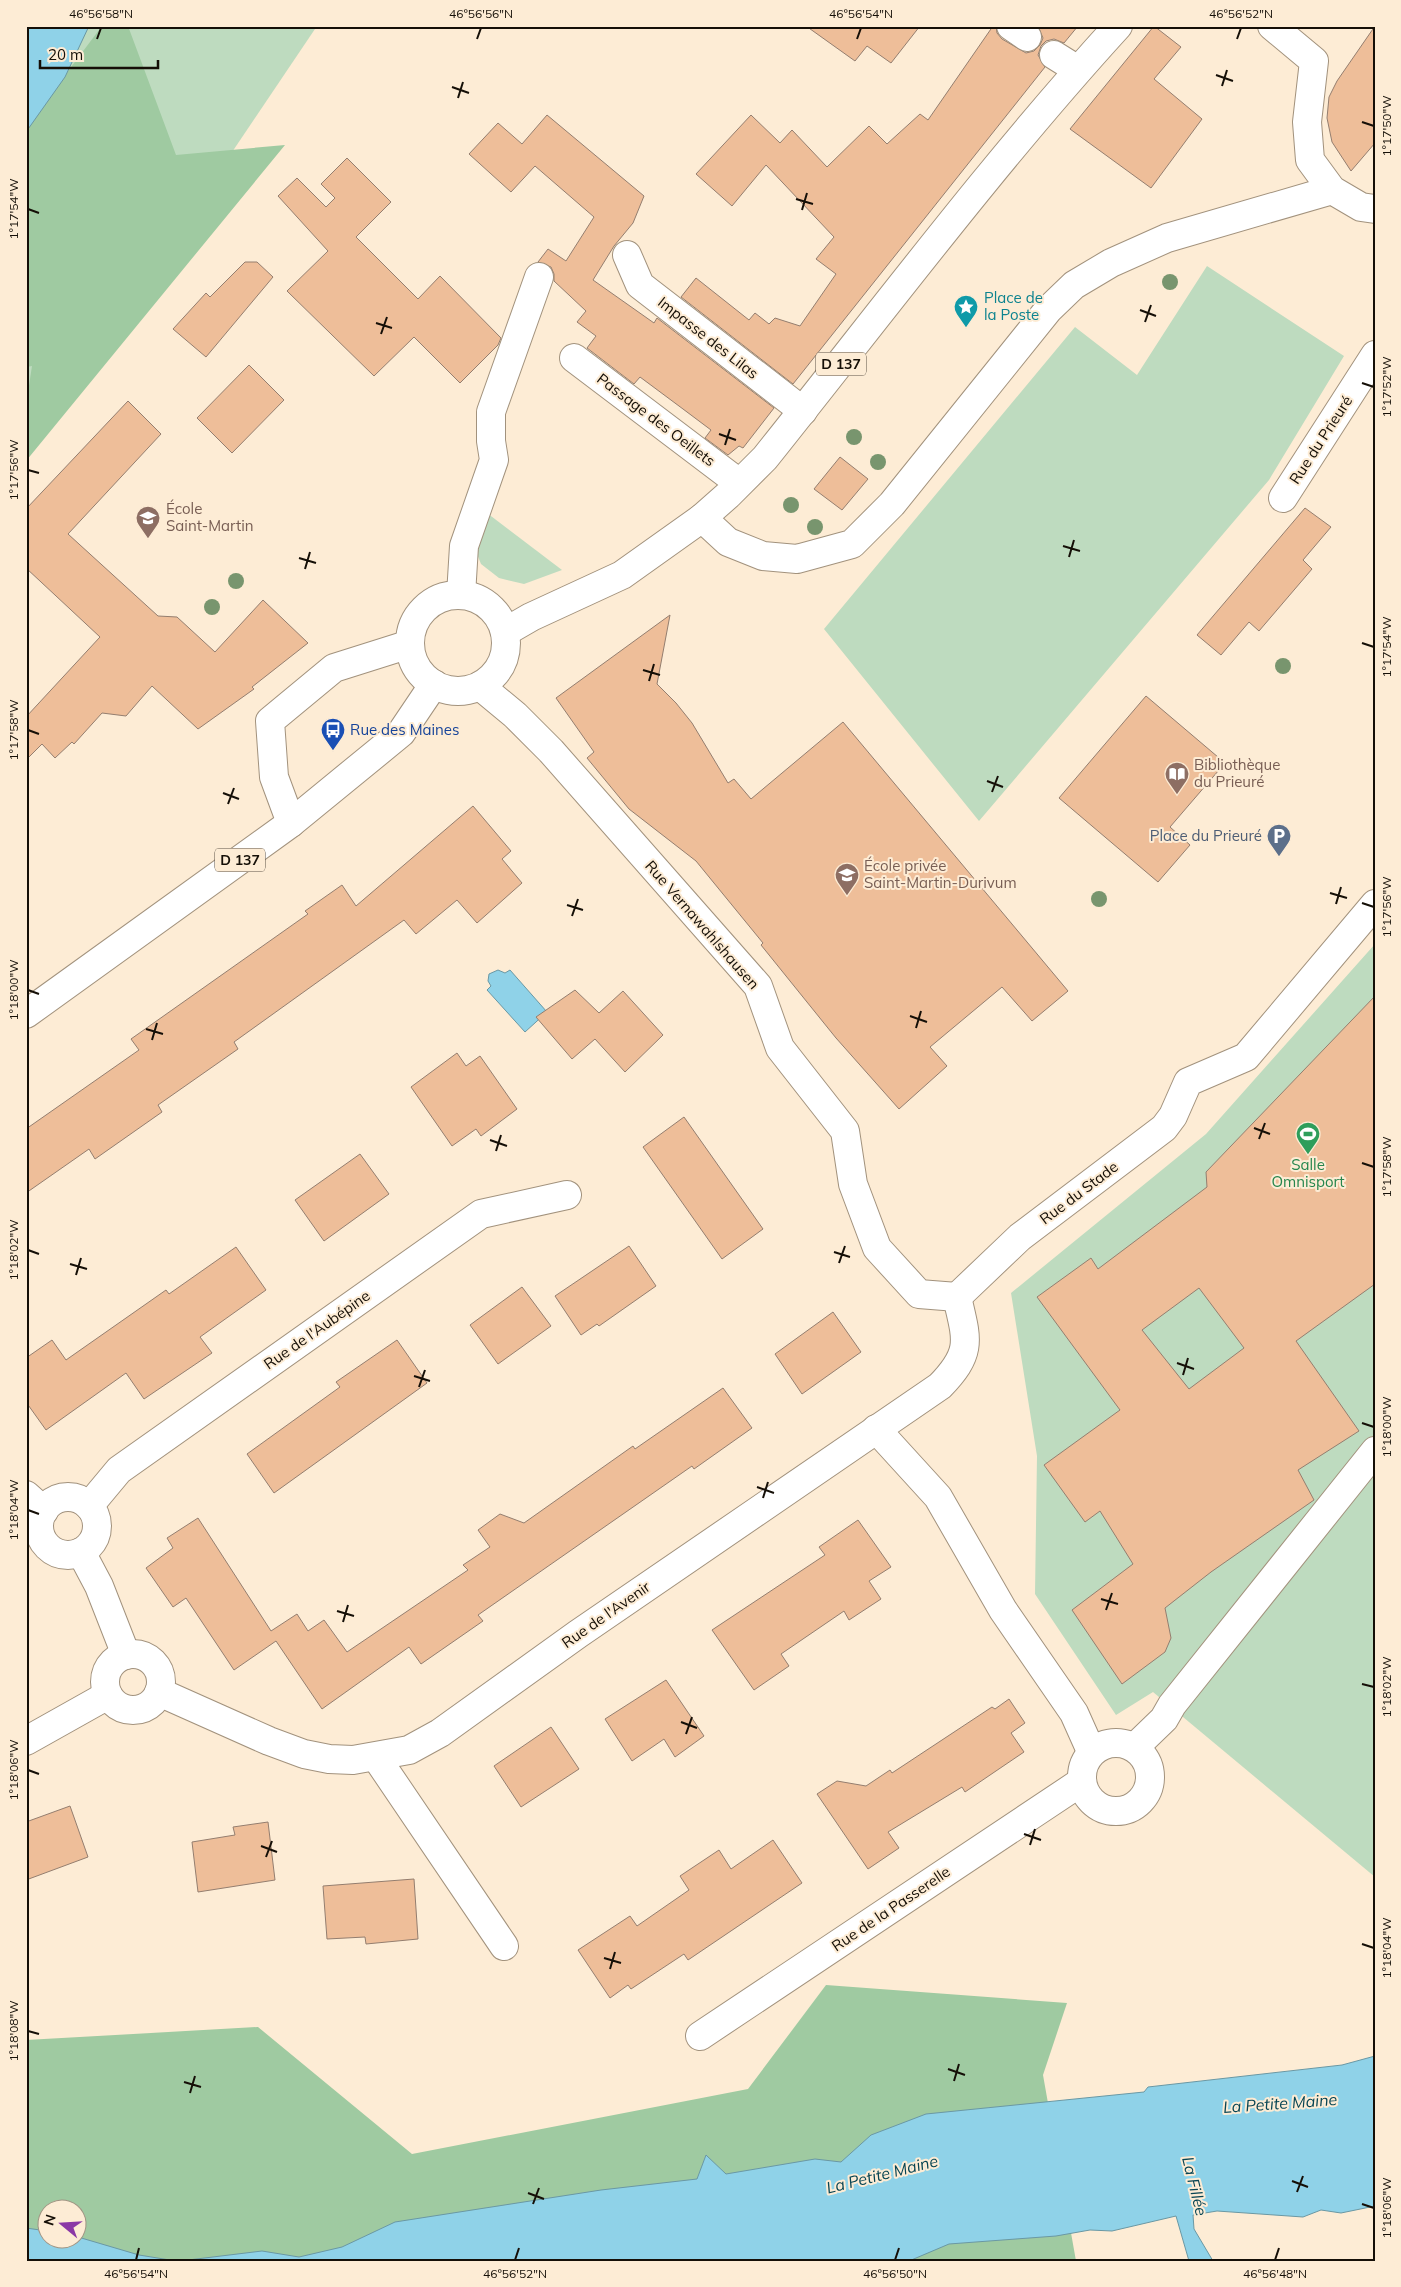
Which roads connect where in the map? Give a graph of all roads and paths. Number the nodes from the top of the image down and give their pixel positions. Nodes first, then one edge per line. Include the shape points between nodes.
1 (1118, 26) edge
2 (1277, 30) edge
3 (1054, 55) dead end
4 (1078, 70) junction
5 (1332, 190) junction
6 (1375, 209) edge
7 (627, 255) dead end
8 (539, 277) dead end
9 (1375, 355) edge
10 (574, 358) dead end
11 (803, 411) junction
12 (739, 482) junction
13 (1283, 498) dead end
14 (702, 518) junction
15 (461, 595) junction
16 (505, 632) junction
17 (410, 644) junction
18 (434, 684) junction
19 (480, 686) junction
20 (290, 823) junction
21 (1375, 904) edge
22 (26, 1014) edge
23 (567, 1195) dead end
24 (957, 1297) junction
25 (876, 1429) junction
26 (1375, 1451) edge
27 (35, 1503) edge
28 (89, 1506) junction
29 (81, 1552) junction
30 (126, 1655) junction
31 (159, 1692) junction
32 (108, 1695) junction
33 (26, 1741) edge
34 (1135, 1747) junction
35 (1091, 1752) junction
36 (376, 1757) junction
37 (1081, 1782) junction
38 (504, 1946) dead end
39 (700, 2036) dead end

1 - 4 street, D 137
2 - 5 street via 1314,61 1307,122 1310,160
3 - 4 street
4 - 11 street, D 137
5 - 6 street via 1361,208
5 - 14 street via 1167,238 1111,263 1074,285 1048,310 892,504 852,544 797,559 763,556 728,542
7 - 11 street, Impasse des Lilas via 640,285
8 - 15 street via 491,412 494,460 464,546
9 - 13 street, Rue du Prieuré
10 - 12 street, Passage des Oeillets
11 - 12 street, D 137 via 765,458
12 - 14 street, D 137
14 - 16 street, D 137 via 622,575
15 - 16 street via 490,607 500,618
15 - 17 street via 432,603 420,614
16 - 19 street via 502,664
17 - 18 street via 413,660 421,674
17 - 20 street via 334,668 270,721 274,777
18 - 19 street via 449,690 465,691
18 - 20 street, D 137 via 400,733
19 - 24 street, Rue Vernawahlshausen via 551,751 758,986 780,1048 845,1131 853,1184 877,1248 919,1294
20 - 22 street, D 137
21 - 24 street, Rue du Stade via 1246,1057 1188,1082 1164,1128 1020,1237
23 - 28 street, Rue de l'Aubépine via 481,1214 119,1470
24 - 25 street, Rue de l'Avenir via 966,1336 965,1350 956,1370 940,1386
25 - 35 street via 938,1497 1003,1610 1074,1713
25 - 36 street, Rue de l'Avenir via 440,1733 409,1750
26 - 34 street via 1164,1719
27 - 28 street via 74,1498
27 - 29 street via 41,1535 50,1548 65,1555
28 - 29 street via 94,1513 97,1530 94,1539
29 - 30 street via 99,1586
30 - 31 street via 151,1661 160,1675
30 - 32 street via 112,1664 108,1671
31 - 32 street via 150,1705 134,1710 119,1707
31 - 36 street, Rue de l'Avenir via 304,1754 353,1760
32 - 33 street
34 - 35 street via 1120,1742 1105,1744
34 - 37 street via 1146,1759 1150,1774 1148,1790 1139,1802 1126,1810 1112,1811 1092,1801
35 - 37 street via 1083,1766
36 - 38 street
37 - 39 street, Rue de la Passerelle

